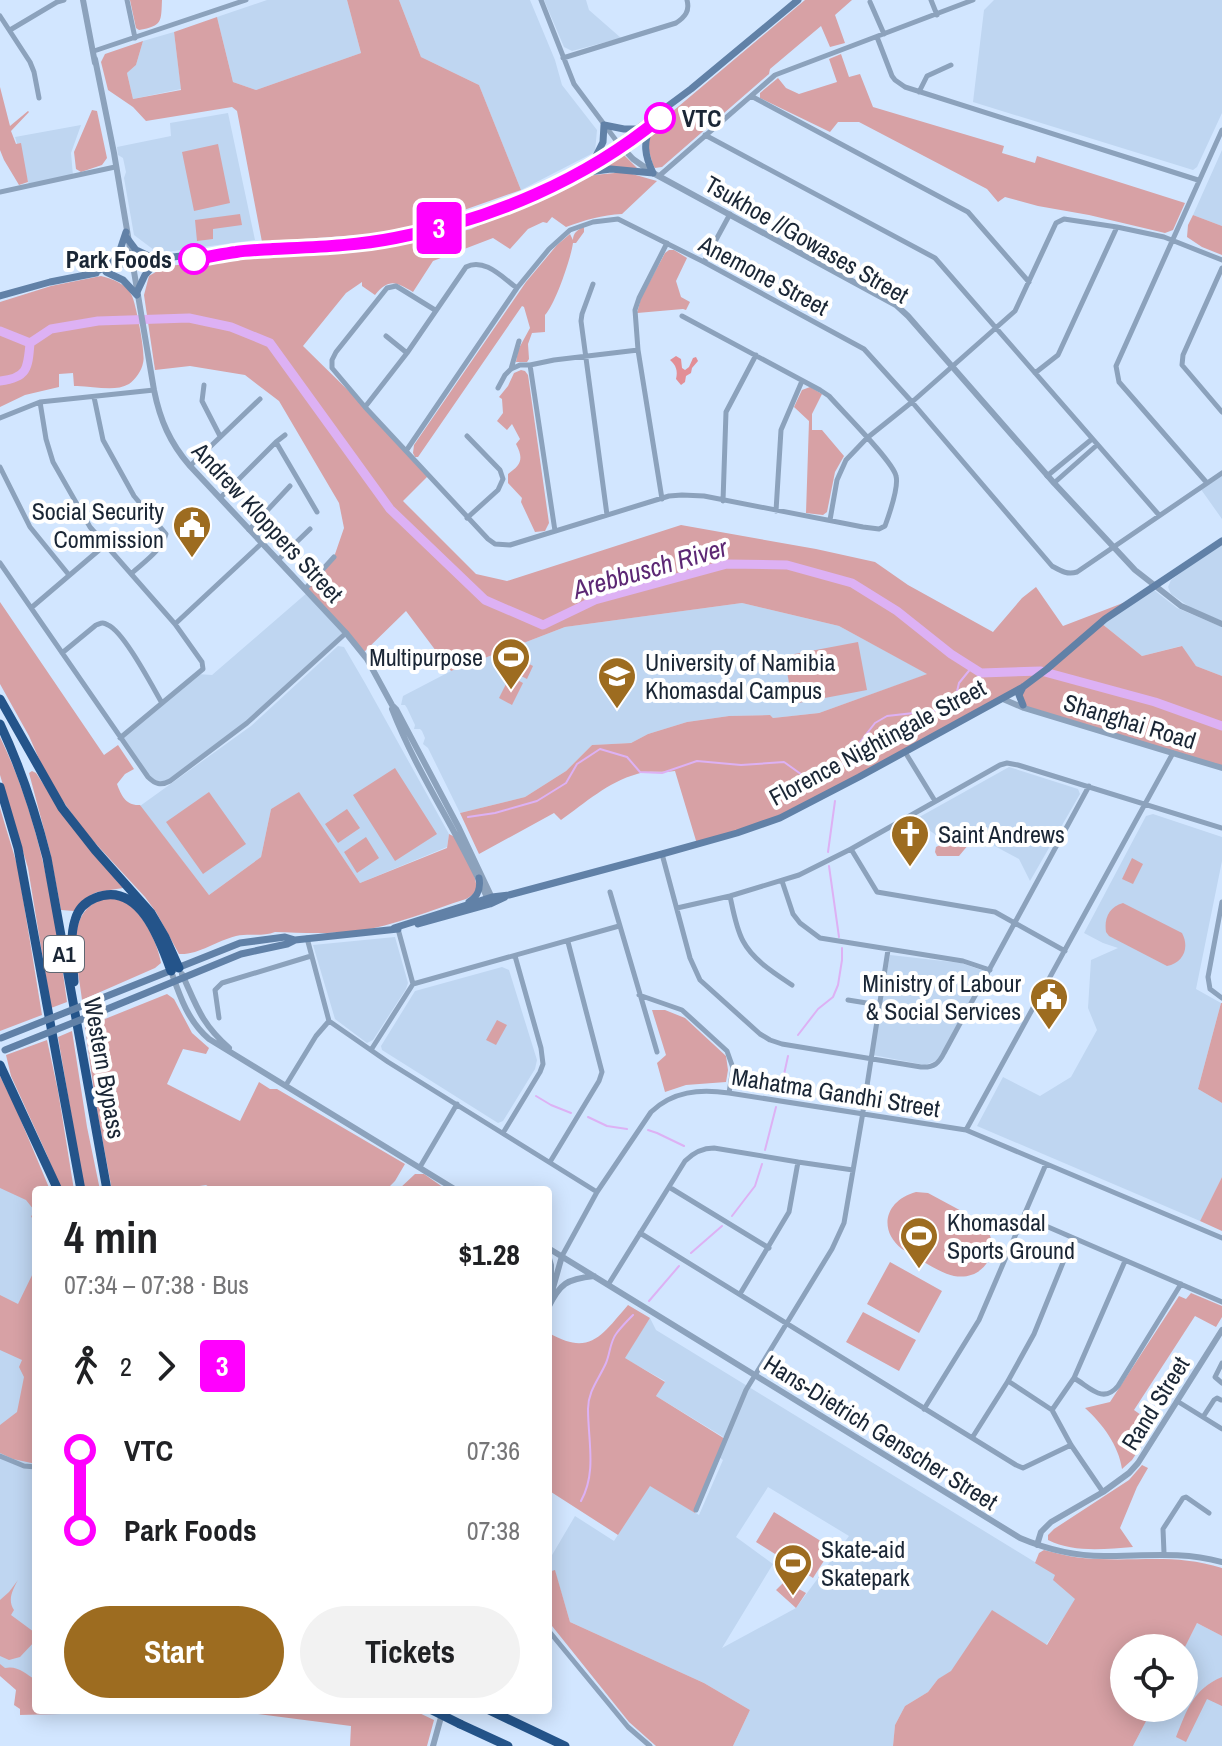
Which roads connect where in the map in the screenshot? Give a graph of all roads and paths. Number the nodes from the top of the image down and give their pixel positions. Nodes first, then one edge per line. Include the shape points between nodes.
1 (64, 0) edge
2 (83, 0) edge
3 (127, 0) edge
4 (246, 0) edge
5 (541, 0) edge
6 (687, 0) edge
7 (798, 0) edge
8 (931, 0) edge
9 (973, 0) edge
10 (870, 2) dead end
11 (937, 15) junction
12 (0, 16) edge
13 (10, 30) junction
14 (884, 34) junction
15 (877, 37) junction
16 (135, 38) junction
17 (94, 55) junction
18 (563, 58) junction
19 (951, 65) dead end
20 (691, 89) junction
21 (919, 92) junction
22 (751, 96) junction
23 (39, 98) dead end
24 (604, 125) junction
25 (652, 125) junction
26 (640, 128) junction
27 (1222, 130) edge
28 (705, 135) junction
29 (620, 145) junction
30 (593, 161) junction
31 (115, 163) junction
32 (581, 173) junction
33 (656, 174) junction
34 (569, 177) junction
35 (1199, 180) junction
36 (0, 192) edge
37 (730, 214) junction
38 (1117, 227) junction
39 (127, 235) junction
40 (1173, 240) junction
41 (667, 243) junction
42 (1222, 260) edge
43 (156, 262) junction
44 (704, 262) junction
45 (132, 264) junction
46 (1222, 268) edge
47 (106, 270) junction
48 (1030, 282) junction
49 (593, 284) dead end
50 (517, 288) junction
51 (137, 293) junction
52 (0, 296) edge
53 (435, 310) junction
54 (682, 316) dead end
55 (996, 328) junction
56 (386, 336) dead end
57 (519, 341) dead end
58 (638, 350) junction
59 (407, 353) junction
60 (756, 355) junction
61 (585, 356) junction
62 (530, 365) junction
63 (952, 367) junction
64 (511, 369) junction
65 (1035, 373) junction
66 (802, 381) junction
67 (204, 385) dead end
68 (498, 388) dead end
69 (154, 390) junction
70 (94, 397) junction
71 (260, 399) dead end
72 (40, 402) junction
73 (912, 402) junction
74 (365, 407) junction
75 (1222, 412) edge
76 (0, 418) edge
77 (285, 435) dead end
78 (220, 436) junction
79 (467, 436) dead end
80 (867, 438) junction
81 (1092, 439) junction
82 (276, 442) junction
83 (1097, 445) junction
84 (406, 451) junction
85 (190, 466) junction
86 (0, 467) edge
87 (1222, 473) edge
88 (1047, 476) junction
89 (1054, 483) junction
90 (1207, 483) junction
91 (290, 486) dead end
92 (220, 498) junction
93 (662, 499) junction
94 (723, 501) junction
95 (776, 511) junction
96 (317, 512) dead end
97 (607, 515) junction
98 (1159, 515) junction
99 (467, 518) junction
100 (830, 520) junction
101 (310, 529) dead end
102 (249, 530) junction
103 (555, 531) junction
104 (1222, 541) edge
105 (262, 543) junction
106 (105, 545) junction
107 (1114, 548) junction
108 (334, 557) dead end
109 (278, 560) junction
110 (0, 563) edge
111 (132, 573) junction
112 (69, 575) junction
113 (1154, 585) junction
114 (305, 589) junction
115 (31, 608) junction
116 (175, 624) junction
117 (1222, 624) edge
118 (346, 633) junction
119 (62, 653) junction
120 (1023, 687) junction
121 (1004, 698) junction
122 (0, 699) edge
123 (162, 703) junction
124 (392, 705) junction
125 (1025, 707) junction
126 (0, 724) edge
127 (120, 738) junction
128 (905, 752) junction
129 (1173, 753) junction
130 (1222, 768) edge
131 (1089, 786) junction
132 (0, 787) edge
133 (935, 801) junction
134 (1144, 805) junction
135 (1222, 828) edge
136 (851, 849) junction
137 (662, 854) junction
138 (479, 878) junction
139 (782, 881) junction
140 (488, 887) junction
141 (610, 892) dead end
142 (505, 895) junction
143 (730, 896) junction
144 (491, 900) junction
145 (1222, 902) edge
146 (460, 907) junction
147 (677, 908) junction
148 (1016, 923) junction
149 (619, 926) junction
150 (396, 928) junction
151 (307, 938) junction
152 (295, 940) junction
153 (568, 942) junction
154 (888, 950) junction
155 (1065, 951) junction
156 (311, 956) junction
157 (515, 956) junction
158 (175, 969) junction
159 (990, 970) junction
160 (184, 978) junction
161 (174, 982) junction
162 (413, 984) junction
163 (792, 985) dead end
164 (639, 995) junction
165 (1222, 998) edge
166 (848, 1000) dead end
167 (879, 1005) junction
168 (76, 1016) junction
169 (219, 1018) dead end
170 (329, 1021) junction
171 (1, 1039) edge
172 (371, 1050) junction
173 (2, 1051) edge
174 (657, 1052) dead end
175 (238, 1056) junction
176 (871, 1058) junction
177 (0, 1065) edge
178 (286, 1085) junction
179 (729, 1093) junction
180 (457, 1104) junction
181 (863, 1114) junction
182 (966, 1130) junction
183 (503, 1133) junction
184 (550, 1162) junction
185 (798, 1162) junction
186 (1046, 1164) junction
187 (420, 1167) junction
188 (853, 1170) junction
189 (56, 1186) edge
190 (80, 1186) edge
191 (106, 1186) edge
192 (450, 1186) edge
193 (669, 1187) junction
194 (597, 1192) junction
195 (1024, 1217) junction
196 (640, 1233) junction
197 (1073, 1238) junction
198 (1222, 1238) edge
199 (769, 1248) junction
200 (552, 1250) edge
201 (562, 1256) junction
202 (1125, 1261) junction
203 (594, 1276) junction
204 (1181, 1284) junction
205 (608, 1285) junction
206 (552, 1292) edge
207 (740, 1294) junction
208 (552, 1299) edge
209 (1222, 1302) edge
210 (787, 1323) junction
211 (1222, 1330) edge
212 (1222, 1363) edge
213 (755, 1375) junction
214 (1074, 1378) junction
215 (1008, 1381) junction
216 (1222, 1383) edge
217 (1221, 1400) edge
218 (1177, 1401) junction
219 (924, 1409) junction
220 (1052, 1410) junction
221 (1203, 1417) junction
222 (1222, 1429) edge
223 (972, 1438) junction
224 (1071, 1445) junction
225 (0, 1456) edge
226 (32, 1467) edge
227 (1103, 1492) junction
228 (696, 1510) dead end
229 (1209, 1513) dead end
230 (1037, 1545) junction
231 (1164, 1553) junction
232 (1222, 1562) edge
233 (552, 1635) edge
234 (440, 1714) edge
235 (442, 1714) edge
236 (497, 1714) edge
237 (433, 1746) edge
238 (508, 1746) edge
239 (565, 1746) edge
240 (650, 1746) edge

1 - 13 street
2 - 17 street
3 - 16 street
4 - 16 street
5 - 18 street, Tsukhoe //Gowases Street
6 - 18 street via 687,13 676,23
7 - 20 main road
8 - 11 street
9 - 11 street
10 - 14 street
11 - 14 street
12 - 13 street
13 - 23 street via 34,72
14 - 15 street
15 - 21 street via 895,80
15 - 22 street via 775,75
16 - 17 street
17 - 31 street
18 - 24 street, Tsukhoe //Gowases Street via 574,84
19 - 21 street via 927,76
20 - 25 main road
20 - 26 main road
21 - 35 street
22 - 28 street
22 - 48 street via 968,212
24 - 26 main road
24 - 29 street, Tsukhoe //Gowases Street
24 - 30 main road
25 - 29 main road
25 - 33 main road via 644,147
26 - 29 main road
27 - 35 street
28 - 33 street
28 - 55 street via 935,258
29 - 30 main road
29 - 32 main road
29 - 33 street, Tsukhoe //Gowases Street
30 - 34 main road
31 - 36 street
31 - 39 street
32 - 33 main road via 611,169
32 - 34 main road
33 - 37 street, Tsukhoe //Gowases Street
34 - 43 main road via 440,228 371,242 223,251
35 - 40 street
37 - 44 street
37 - 63 street, Tsukhoe //Gowases Street via 896,305
38 - 40 street
38 - 48 street via 1060,220
38 - 65 street via 1058,355
39 - 43 main road via 136,250
39 - 45 street
39 - 47 main road
40 - 42 street
40 - 90 street via 1116,372 1119,382
41 - 44 street, Anemone Street
41 - 50 street, Anemone Street via 618,219 593,222 559,238
41 - 58 street via 636,303
43 - 45 main road
43 - 51 main road
44 - 73 street, Anemone Street via 859,346
45 - 47 main road
45 - 51 street
46 - 75 street via 1182,365
47 - 51 main road
47 - 52 main road
48 - 55 street via 1017,310
49 - 61 street via 581,317
50 - 53 street via 483,265 471,264
50 - 84 street, Anemone Street
51 - 69 street, Andrew Kloppers Street
53 - 59 street
53 - 74 street via 391,286 336,352 333,371
54 - 60 street
55 - 63 street
55 - 65 street
56 - 59 street
57 - 64 street
58 - 61 street
58 - 93 street
59 - 74 street
60 - 66 street
60 - 94 street via 726,412
61 - 62 street
61 - 97 street
62 - 64 street
62 - 103 street
63 - 73 street
63 - 88 street, Tsukhoe //Gowases Street
64 - 68 street
65 - 81 street
66 - 80 street via 829,396
66 - 95 street via 781,430
67 - 78 street via 202,401
69 - 70 street
69 - 85 street, Andrew Kloppers Street via 165,430
70 - 72 street
70 - 111 street via 103,440 134,496 166,534
71 - 78 street
72 - 76 street
72 - 106 street via 53,462
73 - 80 street
73 - 107 street, Anemone Street via 1052,566 1071,574
74 - 84 street
77 - 82 street
78 - 85 street
79 - 99 street via 503,479
80 - 100 street via 842,466
80 - 100 street via 896,476 886,522 879,529
81 - 83 street
81 - 88 street
82 - 92 street
82 - 96 street
83 - 89 street
83 - 98 street
84 - 99 street
85 - 92 street, Andrew Kloppers Street
86 - 112 street via 30,527
87 - 90 street
88 - 89 street, Tsukhoe //Gowases Street
89 - 107 street, Tsukhoe //Gowases Street
90 - 98 street
91 - 102 street
92 - 102 street, Andrew Kloppers Street
93 - 94 street via 688,495
93 - 97 street
94 - 95 street
95 - 100 street
97 - 103 street
98 - 107 street
99 - 103 street via 498,545
101 - 109 street
102 - 105 street, Andrew Kloppers Street
104 - 113 main road, Florence Nightingale Street
105 - 109 street, Andrew Kloppers Street
105 - 116 street
106 - 111 street
106 - 112 street
107 - 113 street, Tsukhoe //Gowases Street
108 - 114 street
109 - 114 street, Andrew Kloppers Street
110 - 115 street
111 - 116 street
112 - 115 street
113 - 117 street, Tsukhoe //Gowases Street via 1181,606
113 - 120 main road, Florence Nightingale Street
114 - 118 street, Andrew Kloppers Street
115 - 119 street
116 - 123 street via 203,669
118 - 124 street, Andrew Kloppers Street
118 - 127 street via 247,723 166,783 153,782
119 - 123 street via 96,625 109,625
119 - 127 street
120 - 121 main road, Florence Nightingale Street
120 - 125 main road via 1019,695
121 - 125 street, Shanghai Road
121 - 128 main road, Florence Nightingale Street
122 - 158 highway via 62,808 151,913
123 - 127 street
124 - 138 street, Andrew Kloppers Street
124 - 140 street, Andrew Kloppers Street
125 - 129 street, Shanghai Road
126 - 168 highway, Western Bypass / A1 via 34,808
128 - 133 street
128 - 137 main road, Florence Nightingale Street via 780,818
129 - 130 street, Shanghai Road
129 - 134 street
131 - 133 street via 1007,763
131 - 134 street
131 - 148 street
132 - 190 highway, Western Bypass / A1 via 18,848
133 - 136 street
134 - 135 street
134 - 155 street
136 - 139 street
136 - 148 street via 877,892 993,912
137 - 142 main road, Florence Nightingale Street
137 - 147 street
138 - 144 street, Andrew Kloppers Street
138 - 146 main road via 477,896
139 - 143 street
139 - 154 street via 793,914 815,936
140 - 142 main road
140 - 144 street, Andrew Kloppers Street
141 - 149 street
142 - 144 main road, Florence Nightingale Street
143 - 147 street
143 - 163 street via 746,947
144 - 146 main road, Florence Nightingale Street
144 - 150 main road, Florence Nightingale Street
145 - 165 street via 1208,977 1210,989
146 - 150 main road, Florence Nightingale Street
147 - 176 street via 700,980 760,1034 782,1044
148 - 155 street
148 - 159 street
149 - 153 street
149 - 164 street
150 - 151 main road, Florence Nightingale Street
150 - 162 street
151 - 152 main road, Florence Nightingale Street
151 - 156 street
152 - 158 main road, Florence Nightingale Street via 240,943
152 - 160 main road, Florence Nightingale Street via 241,954
153 - 157 street
153 - 184 street via 602,1072
154 - 159 street
154 - 167 street
155 - 182 street
156 - 169 street via 222,983 215,990
156 - 170 street
157 - 162 street
157 - 183 street via 543,1064
158 - 160 street
158 - 161 street
158 - 168 highway via 130,900 103,895 90,901 79,910 72,934
158 - 171 main road, Florence Nightingale Street, bridge
159 - 176 street via 938,1063 921,1067
160 - 161 main road, Florence Nightingale Street
160 - 175 street via 208,1028
161 - 173 main road, Florence Nightingale Street, bridge
161 - 175 street via 197,1029
162 - 172 street
164 - 174 street
164 - 179 street via 682,1010 727,1051 733,1068
166 - 167 street
167 - 176 street
168 - 191 highway, Western Bypass / A1
170 - 172 street
170 - 178 street
172 - 180 street
175 - 178 street
176 - 181 street
177 - 189 highway
178 - 187 street
179 - 181 street, Mahatma Gandhi Street
179 - 194 street, Mahatma Gandhi Street via 689,1091 658,1105
180 - 183 street
180 - 187 street
181 - 182 street, Mahatma Gandhi Street
181 - 188 street
182 - 186 street, Mahatma Gandhi Street
183 - 184 street
184 - 194 street
185 - 188 street
185 - 193 street via 705,1148 685,1161
185 - 199 street via 789,1212
186 - 195 street
186 - 198 street, Mahatma Gandhi Street
187 - 192 street
188 - 210 street via 838,1240
193 - 196 street
193 - 199 street
194 - 201 street, Mahatma Gandhi Street
195 - 197 street
195 - 219 street via 978,1321
196 - 205 street
196 - 207 street
197 - 202 street
197 - 215 street via 1034,1334
199 - 207 street
200 - 201 street, Hans-Dietrich Genscher Street
201 - 203 street, Hans-Dietrich Genscher Street
201 - 206 street, Mahatma Gandhi Street
202 - 204 street
202 - 214 street
203 - 205 street, Hans-Dietrich Genscher Street
203 - 208 street via 564,1284
204 - 209 street
204 - 214 street via 1111,1394 1103,1395
205 - 213 street, Hans-Dietrich Genscher Street
207 - 210 street
210 - 213 street
210 - 219 street
211 - 218 street, Rand Street
212 - 216 street via 1215,1377
213 - 228 street
213 - 230 street, Hans-Dietrich Genscher Street
214 - 220 street
215 - 220 street
215 - 223 street
217 - 221 street via 1214,1400
218 - 221 street
218 - 227 street, Rand Street via 1138,1463
219 - 223 street
220 - 224 street
221 - 222 street
223 - 224 street via 1023,1468
224 - 227 street
225 - 226 street
227 - 230 street, Rand Street via 1051,1522
229 - 231 street via 1183,1498 1163,1529
230 - 231 street, Hans-Dietrich Genscher Street via 1099,1556
231 - 232 street, Hans-Dietrich Genscher Street
233 - 240 street
234 - 238 highway, bridge
235 - 237 street
236 - 239 highway

